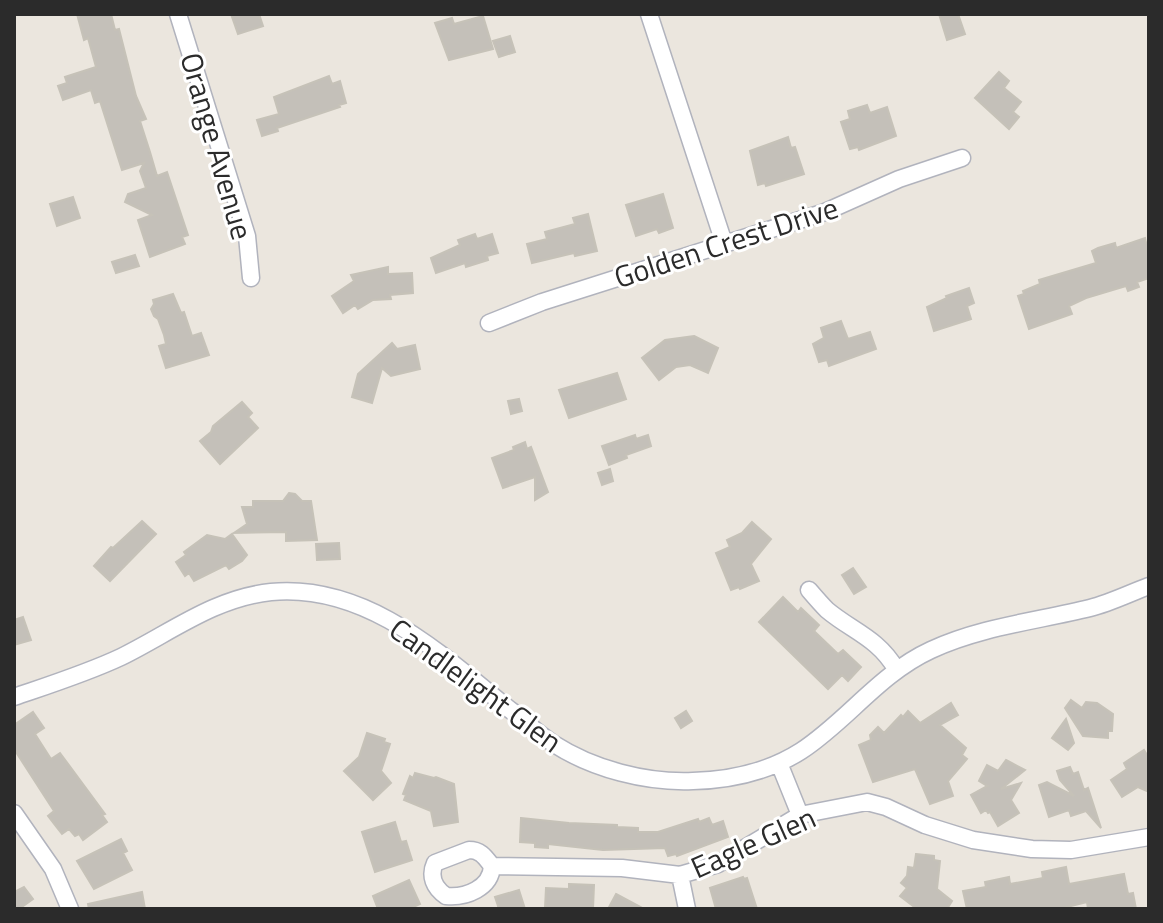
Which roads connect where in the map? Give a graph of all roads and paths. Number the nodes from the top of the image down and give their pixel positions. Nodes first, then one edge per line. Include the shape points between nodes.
1 (178, 14) edge
2 (649, 14) edge
3 (962, 158) dead end
4 (724, 243) junction
5 (251, 278) dead end
6 (489, 323) dead end
7 (1149, 586) edge
8 (809, 590) dead end
9 (896, 669) junction
10 (14, 697) edge
11 (779, 763) junction
12 (14, 813) edge
13 (800, 815) junction
14 (1149, 837) edge
15 (492, 866) dead end
16 (680, 875) junction
17 (70, 909) edge
18 (687, 909) edge

1 - 5 street, Orange Avenue via 247,236
2 - 4 street
3 - 4 street, Golden Crest Drive via 825,212
4 - 6 street, Golden Crest Drive
7 - 9 street, Candlelight Glen via 1094,607 965,637
8 - 9 street via 828,611 886,653
9 - 11 street, Candlelight Glen via 802,750
10 - 11 street, Candlelight Glen via 120,657 223,604 272,592 313,594 381,615 431,645 552,743 630,776 690,782 743,776
11 - 13 street
12 - 17 street via 53,869
13 - 14 street, Eagle Glen via 867,802 973,840 1032,849 1071,850
13 - 16 street, Eagle Glen via 718,864
15 - 16 street, Eagle Glen via 622,868
16 - 18 street

